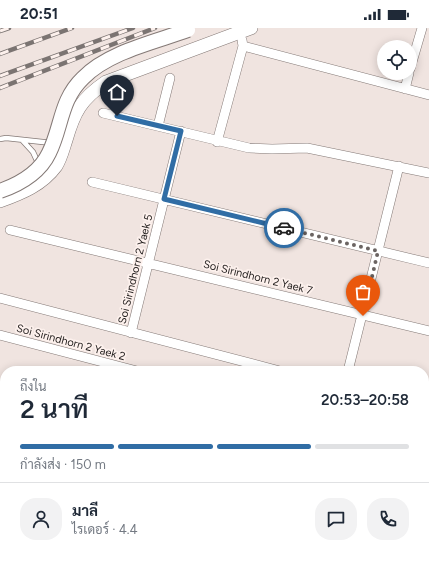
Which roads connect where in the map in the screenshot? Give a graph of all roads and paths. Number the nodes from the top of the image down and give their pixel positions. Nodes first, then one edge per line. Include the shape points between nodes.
1 (422, 28) edge
2 (191, 29) edge
3 (246, 30) edge
4 (417, 45) edge
5 (244, 46) junction
6 (170, 78) dead end
7 (407, 80) edge
8 (405, 89) junction
9 (429, 95) edge
10 (103, 113) dead end
11 (158, 126) junction
12 (181, 131) junction
13 (67, 137) junction
14 (0, 139) edge
15 (22, 140) junction
16 (217, 142) junction
17 (399, 166) junction
18 (429, 173) edge
19 (92, 182) dead end
20 (36, 186) junction
21 (0, 191) edge
22 (164, 199) junction
23 (0, 202) edge
24 (10, 230) dead end
25 (378, 251) junction
26 (148, 263) junction
27 (429, 263) edge
28 (0, 298) edge
29 (363, 316) junction
30 (429, 331) edge
31 (131, 333) junction
32 (0, 335) edge
33 (118, 366) edge
34 (260, 366) edge
35 (349, 366) edge

1 - 4 street
2 - 21 main road, bridge via 93,68 70,93 49,153 36,171 16,185
3 - 5 street
3 - 13 main road via 106,82 81,104
5 - 8 street
5 - 16 street
6 - 11 street
7 - 8 street
8 - 9 street
10 - 11 street
11 - 12 street
12 - 16 street
12 - 22 street, Soi Sirindhorn 2 Yaek 5
13 - 15 lane via 53,143
13 - 20 main road via 56,166
14 - 15 lane
15 - 20 lane via 33,152 39,165 40,175
16 - 17 street via 257,148 307,148
17 - 18 street
17 - 25 street
19 - 22 street
20 - 23 main road
22 - 25 street
22 - 26 street, Soi Sirindhorn 2 Yaek 5
24 - 26 street, Soi Sirindhorn 2 Yaek 7
25 - 27 street
25 - 29 street
26 - 29 street, Soi Sirindhorn 2 Yaek 7
26 - 31 street, Soi Sirindhorn 2 Yaek 5
28 - 31 street
29 - 30 street, Soi Sirindhorn 2 Yaek 7
29 - 35 street
31 - 34 street, Soi Sirindhorn 2 Yaek 5
32 - 33 street, Soi Sirindhorn 2 Yaek 2

